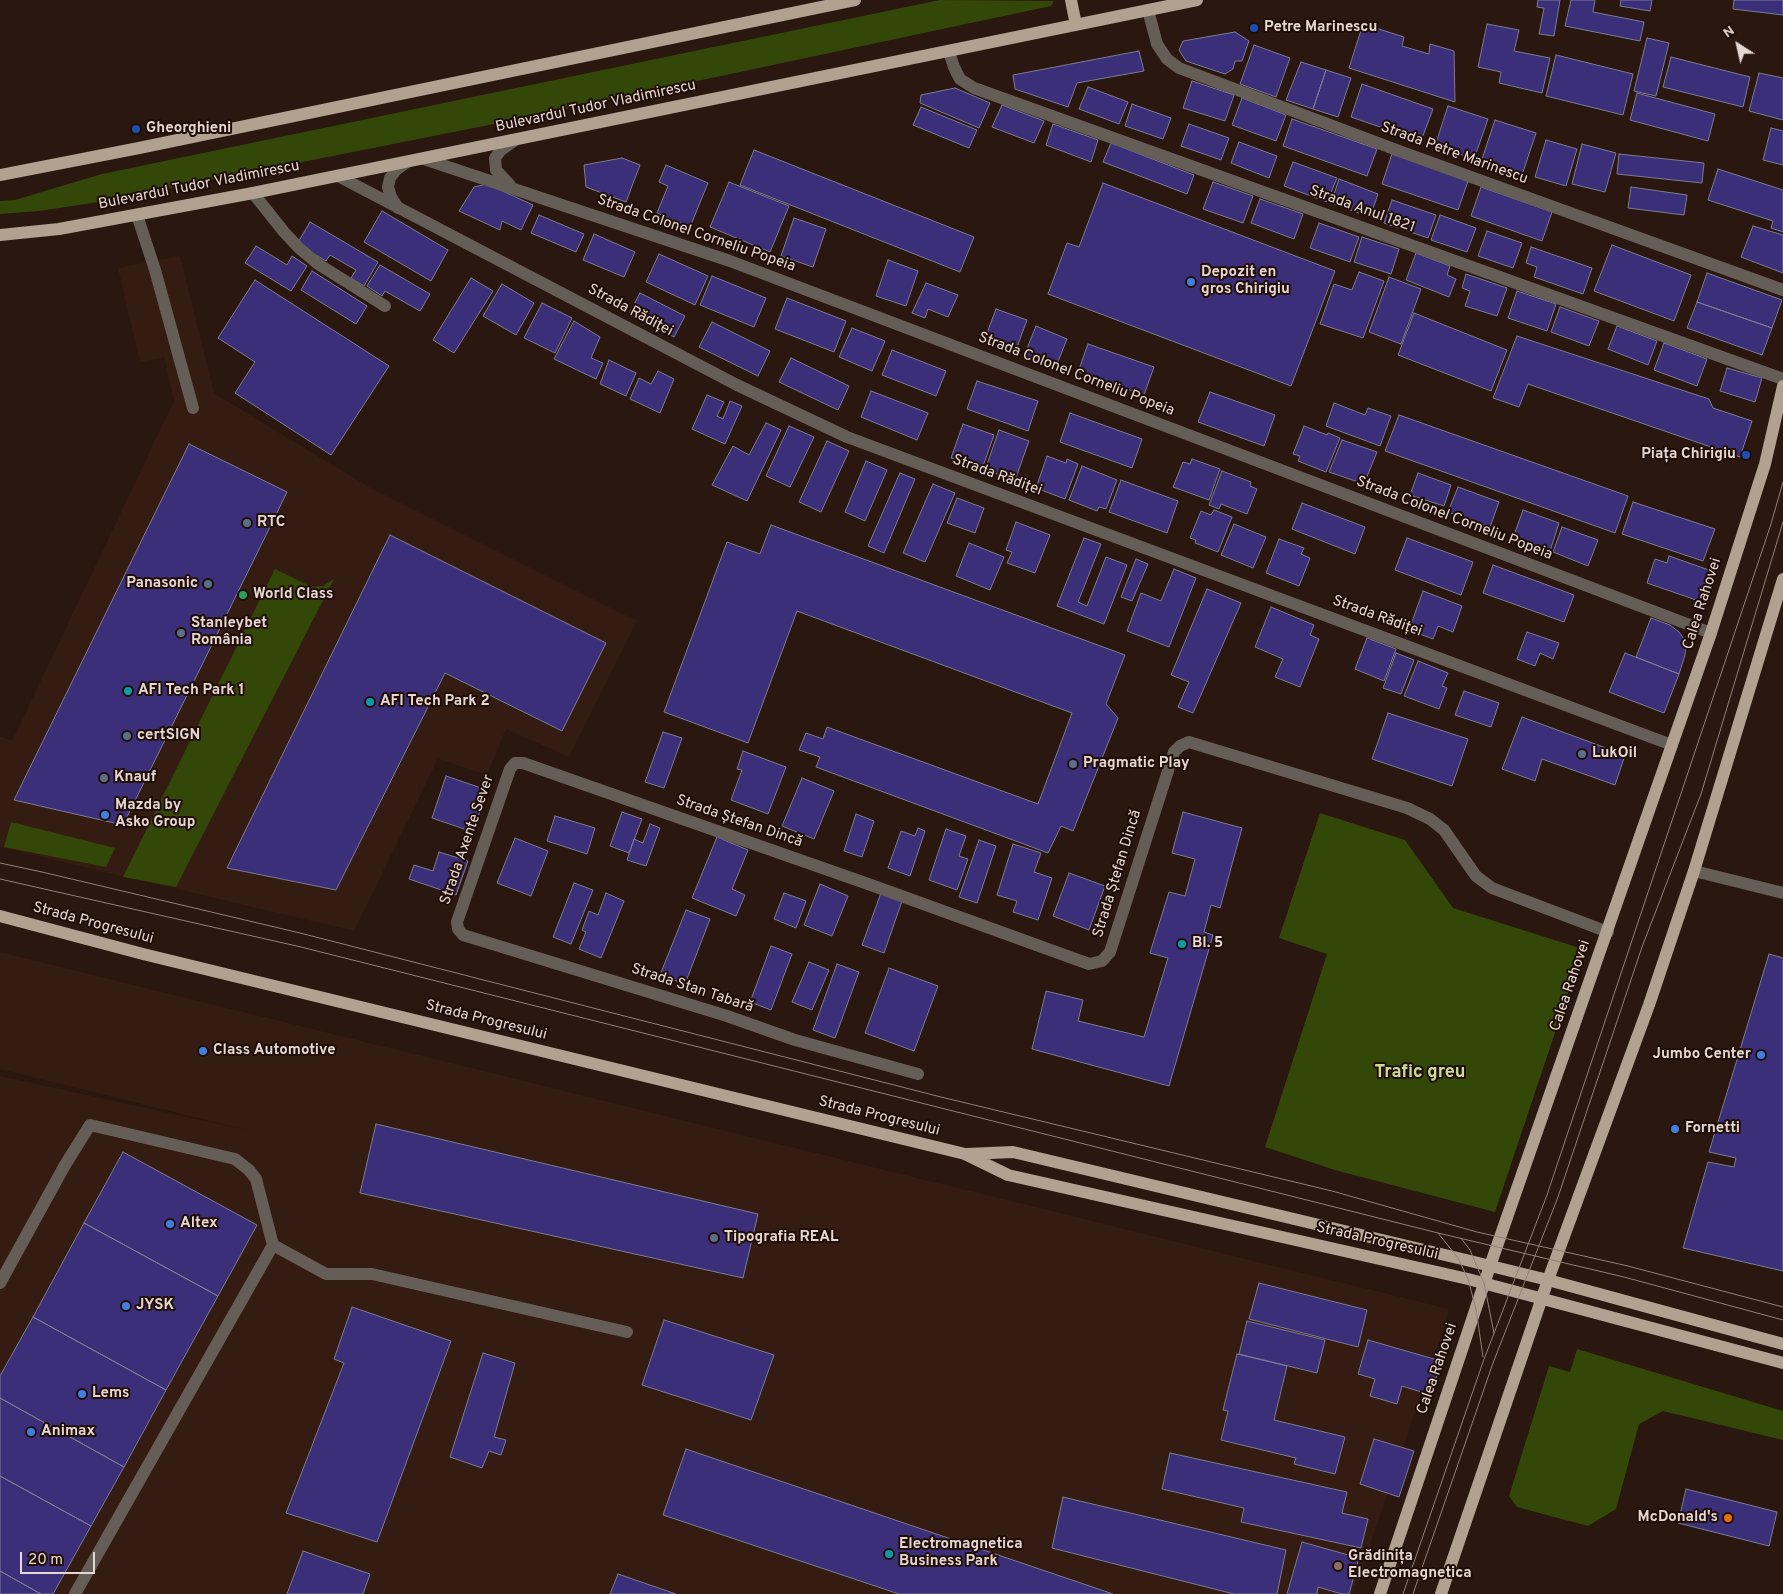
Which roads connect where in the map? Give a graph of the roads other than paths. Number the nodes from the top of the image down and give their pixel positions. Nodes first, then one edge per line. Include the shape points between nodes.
1 (855, 0) edge
2 (1071, 0) edge
3 (1197, 0) edge
4 (1148, 10) junction
5 (1076, 25) junction
6 (949, 52) junction
7 (515, 140) junction
8 (424, 159) junction
9 (406, 162) junction
10 (0, 175) edge
11 (338, 176) junction
12 (511, 187) junction
13 (253, 194) junction
14 (398, 208) junction
15 (137, 215) junction
16 (0, 236) edge
17 (1783, 290) edge
18 (385, 306) dead end
19 (1783, 379) edge
20 (1783, 386) edge
21 (193, 408) dead end
22 (1783, 579) edge
23 (1712, 633) junction
24 (1672, 745) junction
25 (516, 763) joint
26 (1694, 871) junction
27 (1783, 893) edge
28 (0, 916) edge
29 (458, 929) joint
30 (1608, 932) junction
31 (918, 1074) dead end
32 (965, 1154) junction
33 (273, 1245) junction
34 (1490, 1266) junction
35 (1548, 1280) junction
36 (0, 1283) edge
37 (1484, 1283) junction
38 (1542, 1297) junction
39 (626, 1332) dead end
40 (1783, 1344) edge
41 (1783, 1363) edge
42 (75, 1594) edge
43 (1380, 1594) edge
44 (1441, 1594) edge

1 - 10 main road
2 - 5 main road
3 - 4 main road, Bulevardul Tudor Vladimirescu
4 - 5 main road, Bulevardul Tudor Vladimirescu
4 - 17 street, Strada Petre Marinescu via 1157,44 1167,59 1179,68
5 - 6 main road, Bulevardul Tudor Vladimirescu
6 - 7 main road, Bulevardul Tudor Vladimirescu
6 - 19 street, Strada Anul 1821 via 960,79 974,88
7 - 8 main road, Bulevardul Tudor Vladimirescu
7 - 12 street via 495,158 496,170
8 - 9 main road, Bulevardul Tudor Vladimirescu
8 - 12 street, Strada Colonel Corneliu Popeia
9 - 11 main road, Bulevardul Tudor Vladimirescu
9 - 14 street via 390,178 388,187
11 - 13 main road, Bulevardul Tudor Vladimirescu
11 - 14 street, Strada Rădiței
12 - 23 street, Strada Colonel Corneliu Popeia via 730,261
13 - 15 main road, Bulevardul Tudor Vladimirescu
13 - 18 street via 299,248 318,264
14 - 24 street, Strada Rădiței via 736,385 847,437
15 - 16 main road, Bulevardul Tudor Vladimirescu
15 - 21 street
20 - 23 main road, Calea Rahovei via 1765,464
22 - 26 main road
23 - 24 main road, Calea Rahovei
24 - 30 main road, Calea Rahovei
25 - 29 street, Strada Axente Sever via 510,769 457,922
25 - 30 street, Strada Ștefan Dincă via 522,762 1088,964 1102,961 1110,952 1174,752 1189,742 1407,808 1444,830 1476,876 1492,888
26 - 27 street
26 - 35 main road via 1649,1005
28 - 32 main road, Strada Progresului
29 - 31 street, Strada Stan Tabară via 463,934 795,1040
30 - 34 main road, Calea Rahovei
32 - 34 main road, Strada Progresului via 1014,1152
32 - 37 main road, Strada Progresului via 1008,1175
33 - 36 street via 256,1179 236,1159 90,1125
33 - 39 street via 326,1274 372,1274
33 - 42 street
34 - 35 main road, Strada Progresului
34 - 37 main road, Calea Rahovei
35 - 38 main road
35 - 40 main road, Strada Progresului
37 - 38 main road, Strada Progresului
37 - 43 main road, Calea Rahovei
38 - 41 main road, Strada Progresului
38 - 44 main road

